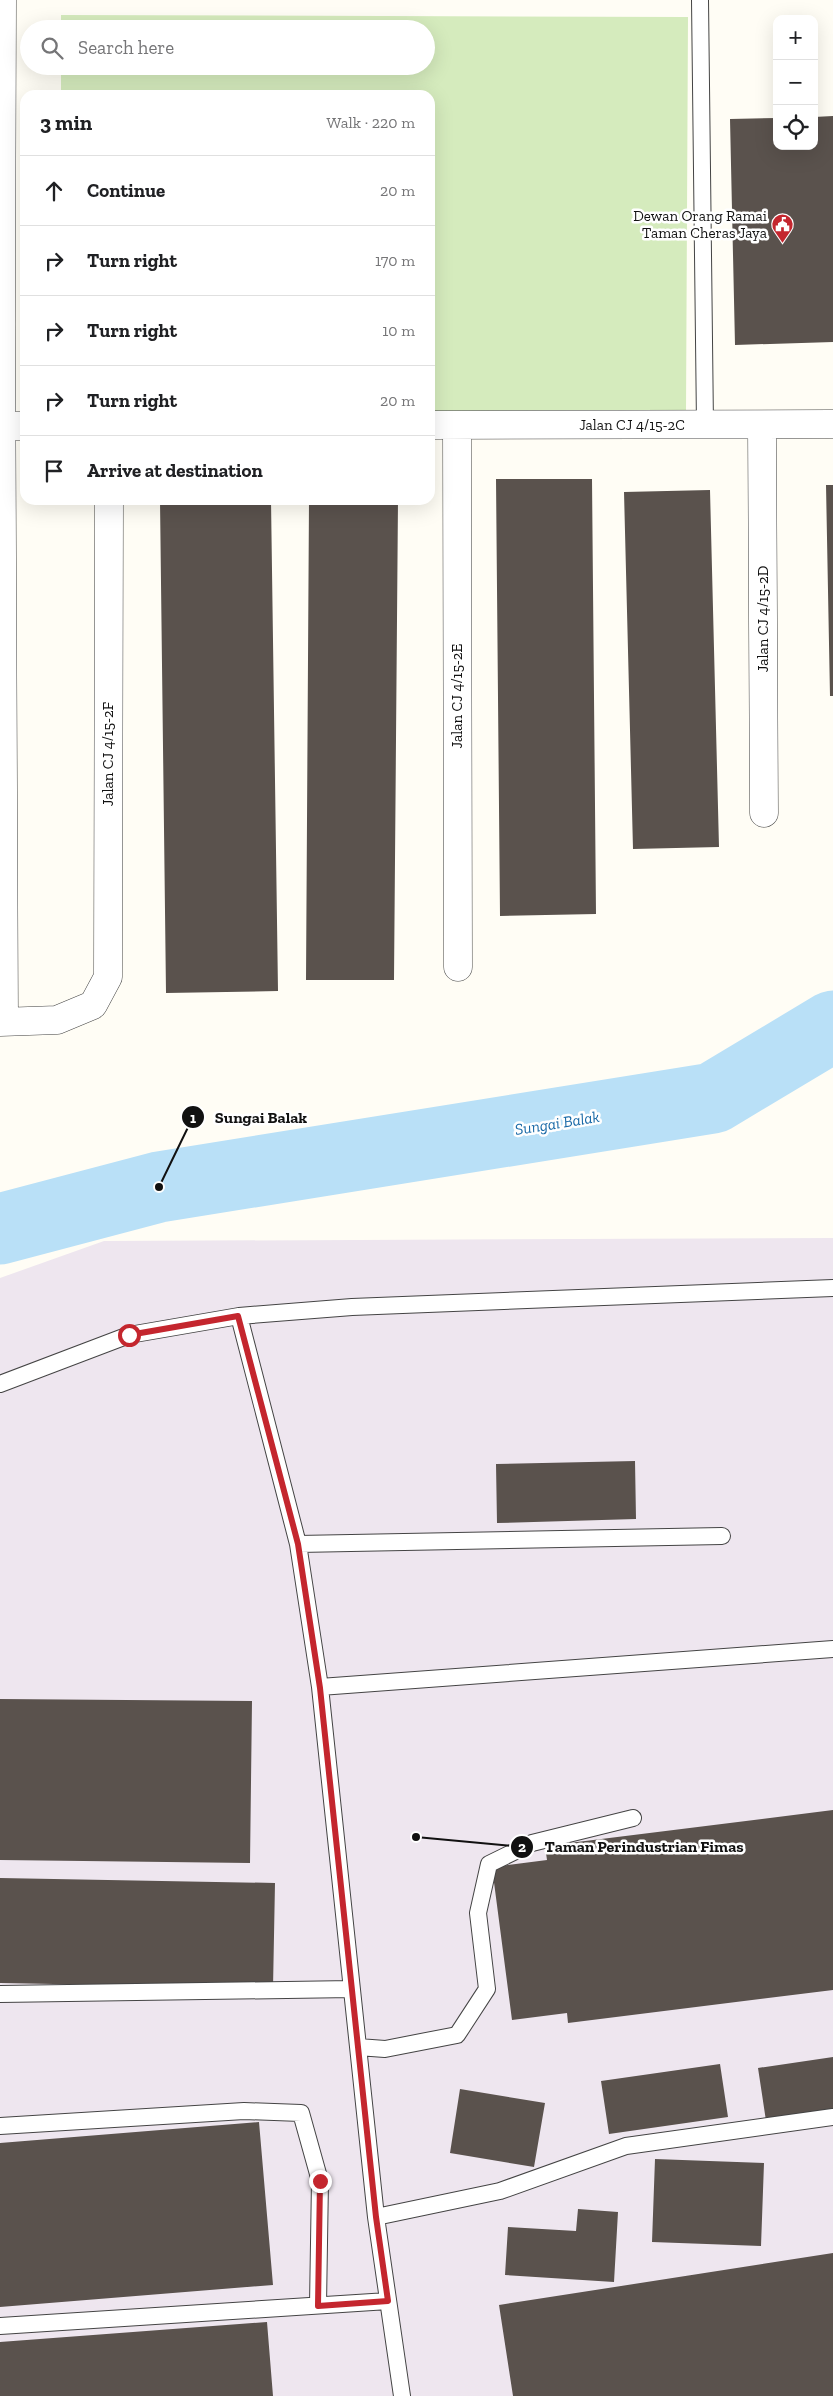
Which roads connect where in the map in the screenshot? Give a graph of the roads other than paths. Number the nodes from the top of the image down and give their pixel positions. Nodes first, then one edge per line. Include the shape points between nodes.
1 (2, 0) edge
2 (700, 0) edge
3 (1, 158) edge
4 (0, 324) edge
5 (833, 424) edge
6 (443, 425) edge
7 (705, 425) junction
8 (762, 425) junction
9 (14, 426) edge
10 (1, 498) edge
11 (109, 505) edge
12 (1, 662) edge
13 (764, 813) dead end
14 (2, 849) edge
15 (458, 967) dead end
16 (2, 1022) edge
17 (833, 1288) edge
18 (238, 1316) junction
19 (0, 1384) edge
20 (722, 1536) dead end
21 (298, 1544) junction
22 (833, 1649) edge
23 (320, 1688) junction
24 (633, 1818) dead end
25 (352, 1989) junction
26 (0, 1994) edge
27 (358, 2047) junction
28 (833, 2116) edge
29 (0, 2126) edge
30 (376, 2217) junction
31 (388, 2301) junction
32 (318, 2306) junction
33 (0, 2326) edge
34 (402, 2396) edge

1 - 3 street
2 - 7 lane
3 - 4 street
4 - 9 street
5 - 8 street, Jalan CJ 4/15-2C
6 - 7 street, Jalan CJ 4/15-2C
6 - 15 street, Jalan CJ 4/15-2E
7 - 8 street, Jalan CJ 4/15-2C
8 - 13 street, Jalan CJ 4/15-2D
9 - 10 street
10 - 12 street
11 - 16 street, Jalan CJ 4/15-2F via 108,977 93,1005 56,1020
12 - 14 street
14 - 16 street
17 - 18 lane via 352,1307
18 - 19 lane via 129,1335
18 - 21 lane
20 - 21 lane
21 - 23 lane
22 - 23 lane
23 - 25 lane
24 - 27 lane via 532,1843 489,1864 478,1913 487,1989 457,2034 385,2049
25 - 26 lane
25 - 27 lane
27 - 30 lane
28 - 30 lane via 626,2146 500,2191
29 - 32 lane via 244,2111 301,2113 320,2181
30 - 31 lane
31 - 32 lane
31 - 34 lane
32 - 33 lane

